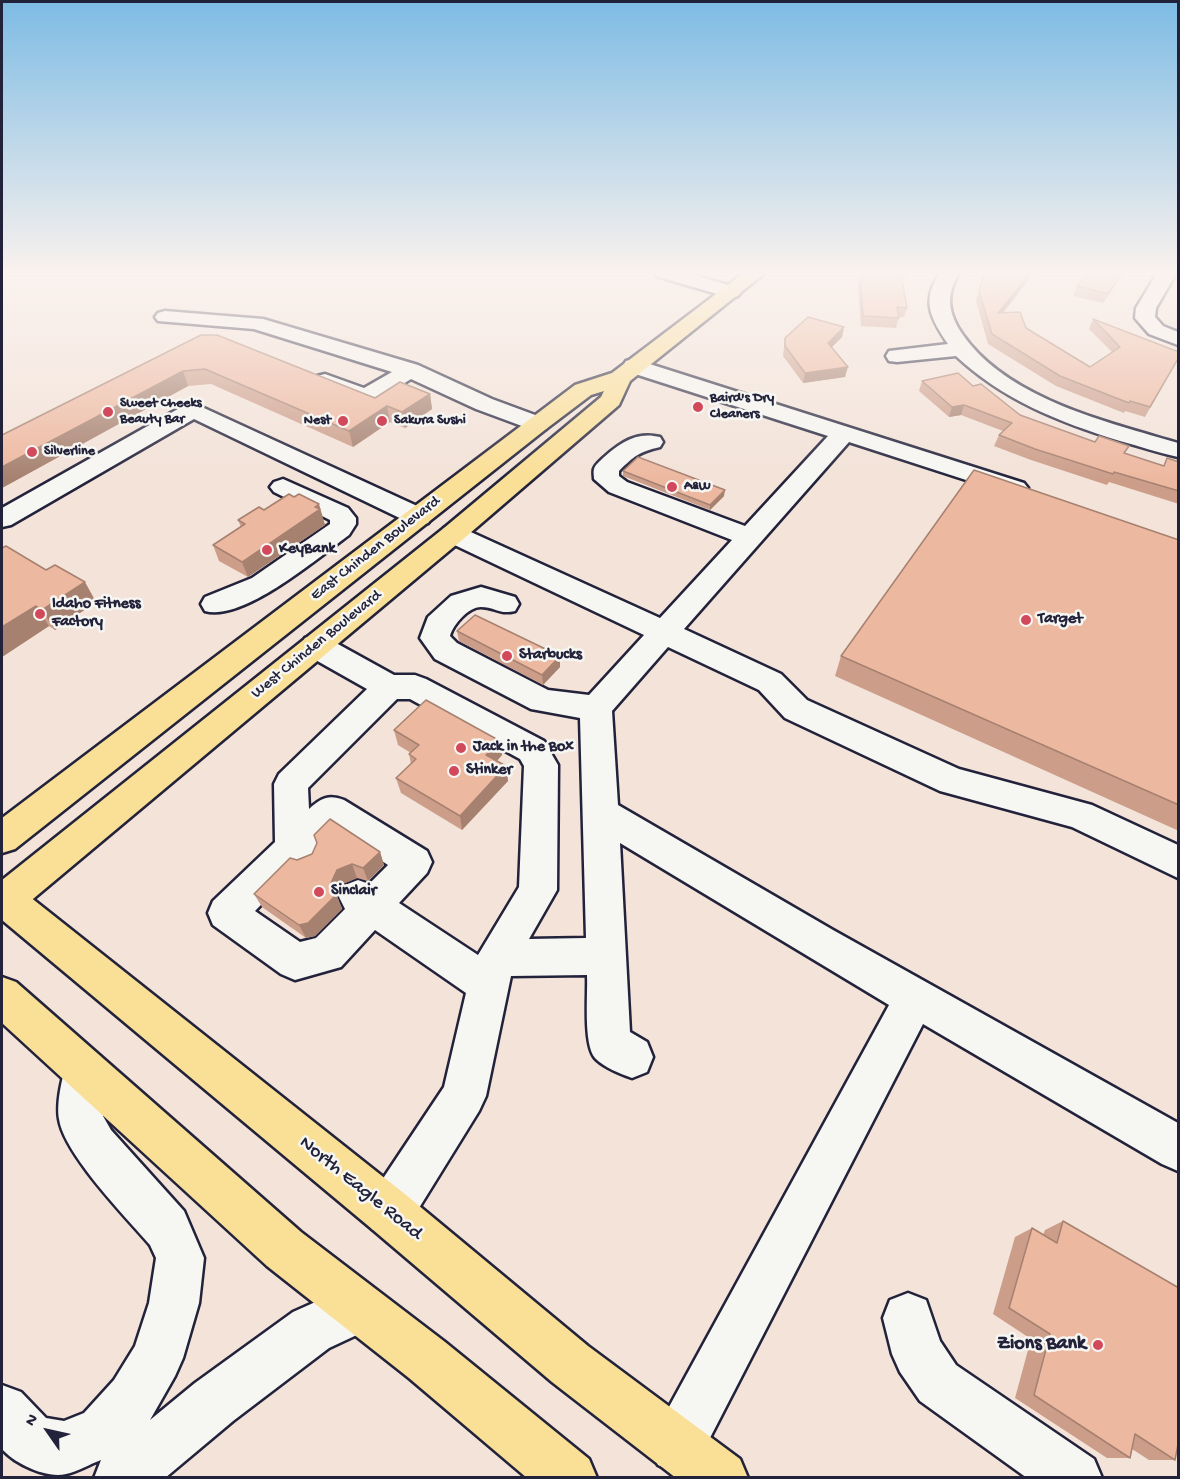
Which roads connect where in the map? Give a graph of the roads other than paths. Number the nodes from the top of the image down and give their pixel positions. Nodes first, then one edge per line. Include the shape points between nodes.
1 (212, 341) edge
2 (227, 341) edge
3 (315, 341) edge
4 (667, 341) edge
5 (956, 341) edge
6 (200, 342) edge
7 (234, 344) edge
8 (961, 349) junction
9 (897, 356) dead end
10 (410, 370) junction
11 (627, 372) junction
12 (309, 374) edge
13 (538, 424) junction
14 (844, 433) junction
15 (651, 442) dead end
16 (1179, 450) edge
17 (283, 487) dead end
18 (1034, 495) edge
19 (419, 517) junction
20 (2, 519) edge
21 (461, 527) junction
22 (750, 537) junction
23 (214, 604) dead end
24 (505, 604) dead end
25 (664, 633) junction
26 (316, 646) junction
27 (389, 687) junction
28 (596, 708) junction
29 (602, 814) junction
30 (2, 838) edge
31 (301, 854) junction
32 (1179, 862) edge
33 (2, 899) edge
34 (353, 915) junction
35 (607, 956) junction
36 (492, 971) junction
37 (2, 996) edge
38 (915, 997) junction
39 (632, 1057) dead end
40 (85, 1071) junction
41 (1179, 1148) edge
42 (389, 1212) junction
43 (358, 1308) junction
44 (908, 1318) dead end
45 (2, 1411) edge
46 (677, 1446) junction
47 (121, 1478) edge
48 (570, 1478) edge
49 (721, 1478) edge
50 (1075, 1478) edge

1 - 6 street
2 - 7 street
3 - 10 street
4 - 11 main road, East Chinden Boulevard
5 - 8 street
8 - 9 street
8 - 16 street via 993,376 1039,402 1085,421
10 - 12 street via 373,393 362,395
10 - 13 street
11 - 13 main road, East Chinden Boulevard via 583,390
11 - 14 street
11 - 21 main road, West Chinden Boulevard via 611,400
13 - 19 main road, East Chinden Boulevard
13 - 21 main road via 541,441 484,488
14 - 18 street
14 - 22 street
15 - 22 street via 642,441 630,447 606,469 607,479 618,487
17 - 23 street via 339,514 343,524 262,585
19 - 20 street via 193,410
19 - 30 main road, East Chinden Boulevard
21 - 25 street
21 - 26 main road, West Chinden Boulevard
22 - 25 street
24 - 28 street via 481,597 461,603 438,624 435,638 446,651 542,701
25 - 28 street
25 - 32 street via 770,682 796,709 952,781 1080,815
26 - 27 street
26 - 33 main road, West Chinden Boulevard
27 - 31 street via 291,784
27 - 36 street via 415,687 532,750 541,765 538,890
28 - 29 street
29 - 35 street
29 - 38 street
31 - 34 street via 332,810 414,862
31 - 34 street via 273,882 227,913 295,961 327,954
33 - 42 main road, North Eagle Road
34 - 36 street
35 - 36 street
35 - 39 street via 610,1042
36 - 42 street via 464,1096
37 - 40 main road
38 - 41 street
38 - 46 street
40 - 43 main road via 284,1249
40 - 45 street via 81,1119 95,1146 167,1228 180,1258 174,1303 157,1358 133,1399 103,1432 64,1448 32,1442
42 - 46 main road, North Eagle Road via 570,1364
43 - 47 street via 311,1330
43 - 48 main road
44 - 50 street via 918,1354 938,1383
46 - 49 main road, North Eagle Road

